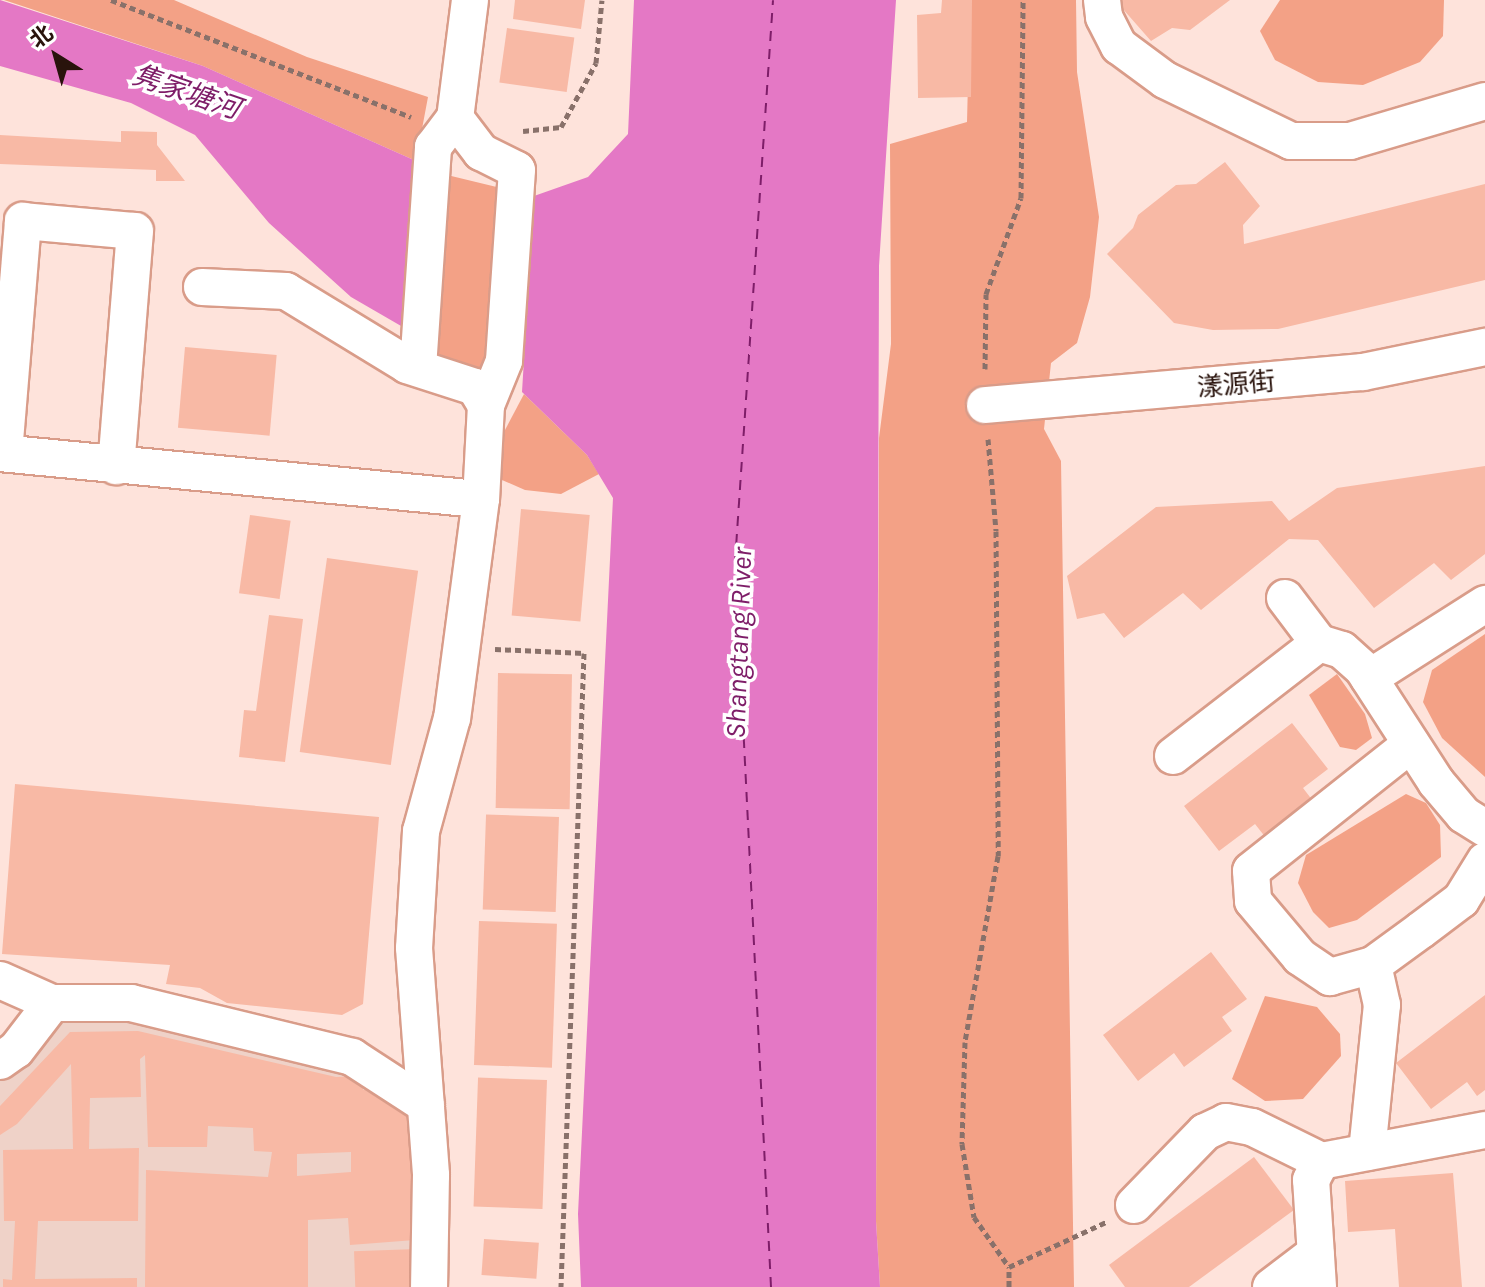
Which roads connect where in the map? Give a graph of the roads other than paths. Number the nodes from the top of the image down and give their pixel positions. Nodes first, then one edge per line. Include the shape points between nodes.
1 (470, 0) edge
2 (1102, 0) edge
3 (1485, 101) edge
4 (455, 118) junction
5 (202, 287) dead end
6 (1485, 347) edge
7 (418, 368) junction
8 (486, 405) junction
9 (985, 405) road end
10 (2, 453) edge
11 (116, 466) junction
12 (481, 499) junction
13 (1285, 598) dead end
14 (1485, 604) edge
15 (1319, 643) junction
16 (1369, 678) junction
17 (1411, 744) junction
18 (1173, 756) dead end
19 (1485, 828) edge
20 (1485, 861) edge
21 (1373, 965) junction
22 (0, 980) edge
23 (52, 1003) junction
24 (0, 1061) edge
25 (426, 1105) junction
26 (1485, 1130) edge
27 (1367, 1152) junction
28 (1321, 1161) junction
29 (1134, 1205) road end
30 (1317, 1270) edge
31 (429, 1287) edge
32 (1271, 1287) edge

1 - 4 street
2 - 3 street via 1104,17 1119,46 1165,80 1291,141 1350,141
4 - 7 street via 433,147
4 - 8 street via 481,152 517,170 504,361
5 - 7 street via 286,291
6 - 9 street, 漾源街 via 1363,372
7 - 8 street via 475,387
8 - 12 street
10 - 11 street
10 - 11 street via 23,221 135,231
11 - 12 street
12 - 25 street via 452,718 421,831 414,948
13 - 15 street
14 - 16 street
15 - 16 street via 1342,650
15 - 18 street
16 - 17 street
17 - 19 street via 1464,815
17 - 21 street via 1251,871 1253,901 1300,957 1330,977
20 - 21 street via 1461,900
21 - 27 street via 1382,1005
22 - 23 street
23 - 24 street via 16,1050
23 - 25 street via 131,1003 352,1057
25 - 31 street
26 - 27 street via 1433,1144
27 - 28 street
28 - 29 street via 1252,1127 1226,1122 1205,1132
28 - 30 street via 1311,1180
30 - 32 street

